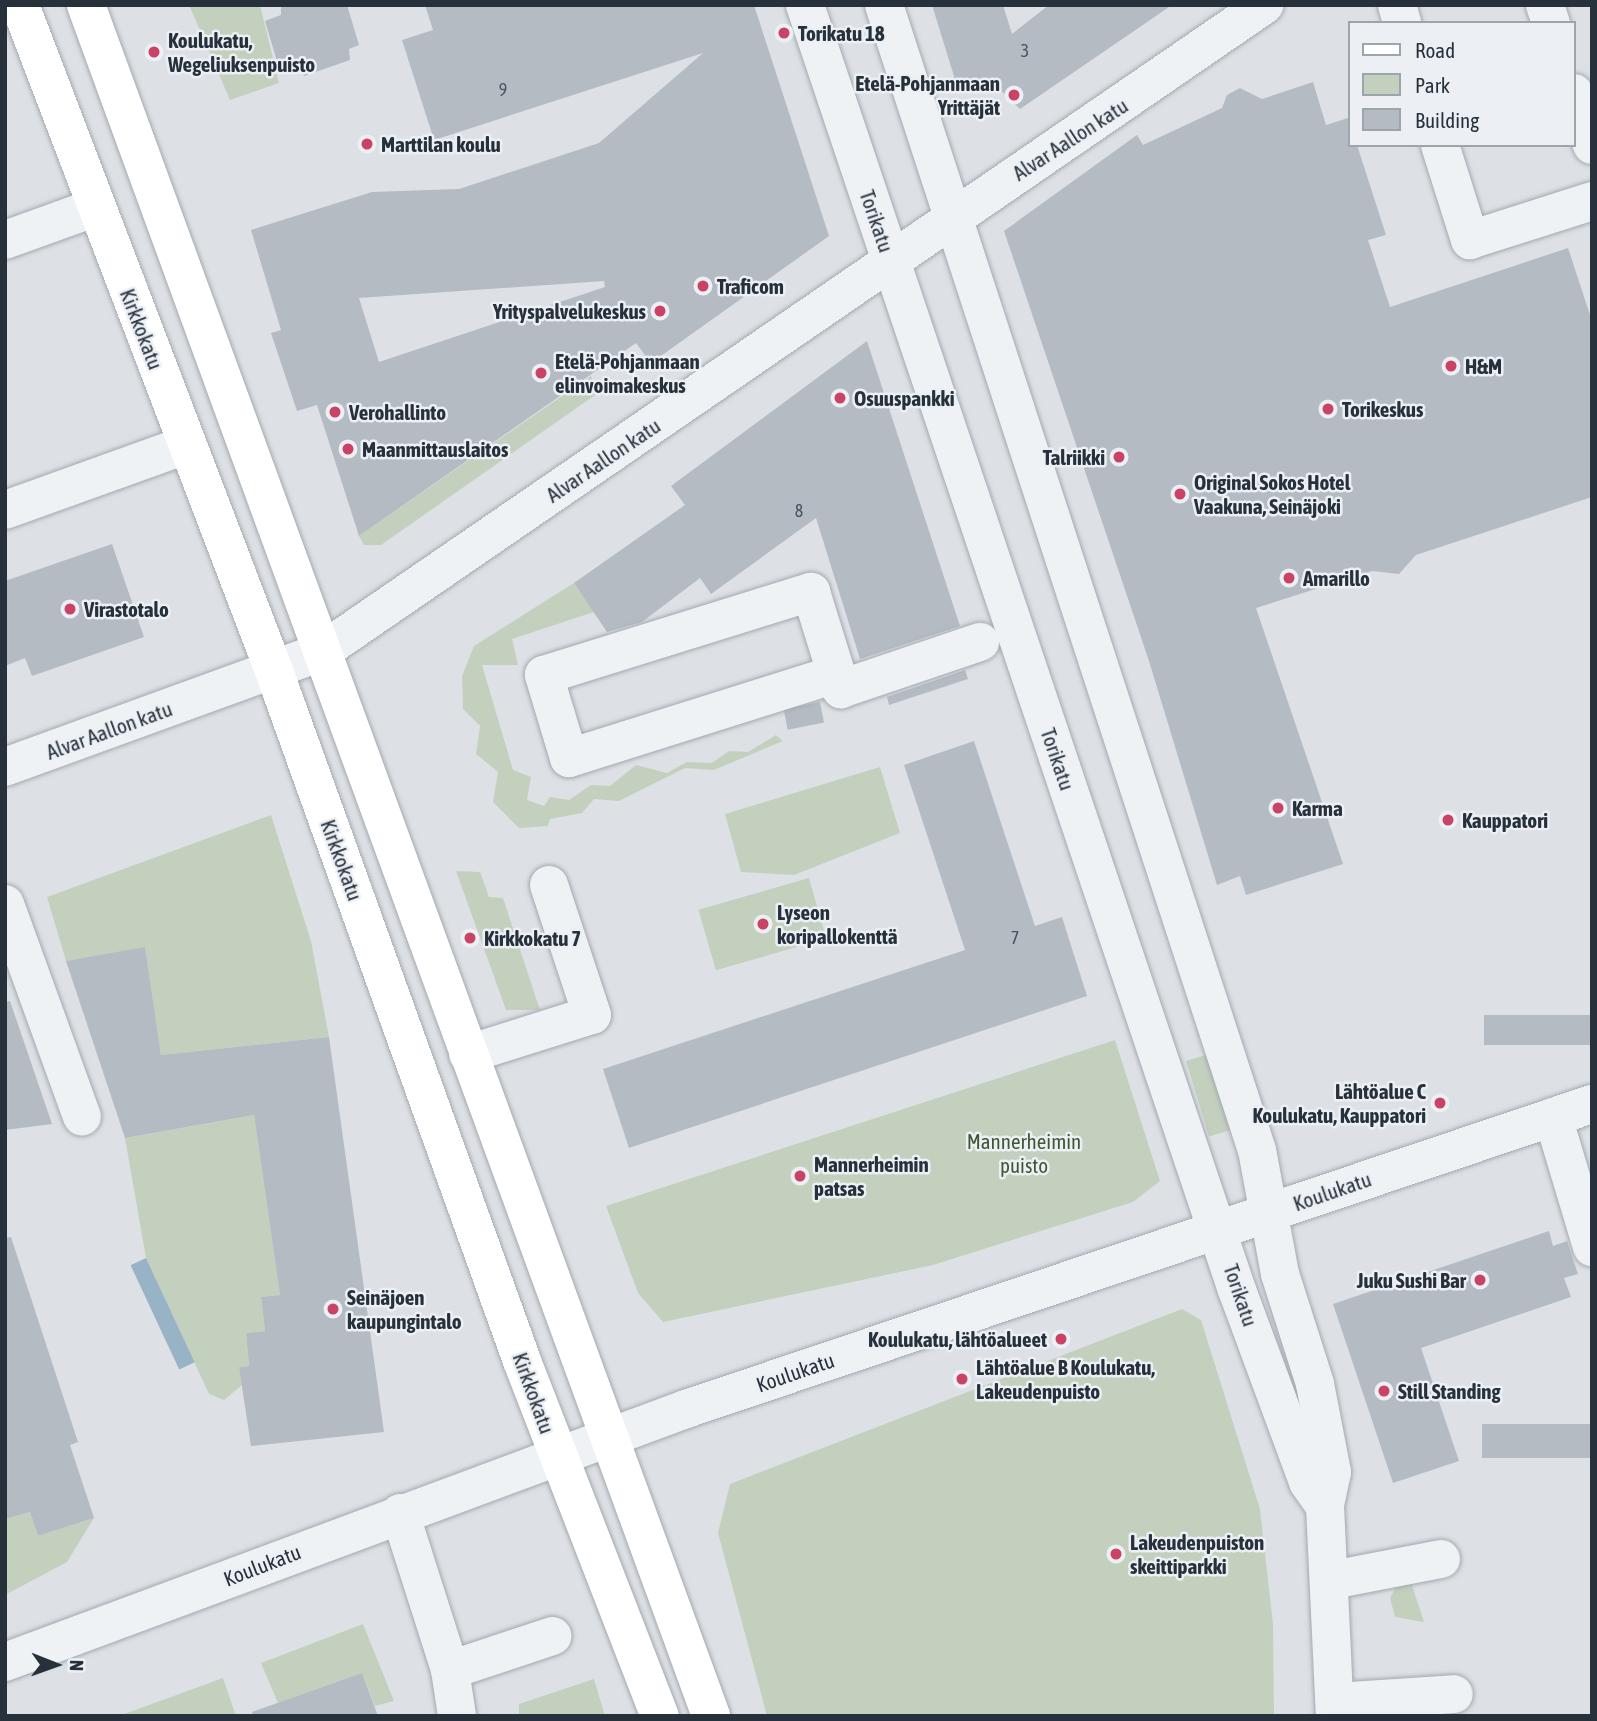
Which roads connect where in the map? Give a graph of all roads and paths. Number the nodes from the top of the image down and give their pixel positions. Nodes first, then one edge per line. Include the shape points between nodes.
1 (20, 5) edge
2 (86, 5) edge
3 (804, 5) edge
4 (884, 5) edge
5 (1264, 5) edge
6 (1576, 99) edge
7 (1592, 145) edge
8 (1441, 147) edge
9 (1592, 201) edge
10 (96, 207) junction
11 (951, 218) junction
12 (5, 240) edge
13 (891, 263) junction
14 (186, 446) junction
15 (5, 510) edge
16 (980, 642) dead end
17 (321, 652) junction
18 (274, 671) junction
19 (836, 674) junction
20 (5, 767) edge
21 (549, 886) dead end
22 (5, 904) edge
23 (468, 1054) junction
24 (1592, 1104) edge
25 (82, 1117) dead end
26 (1553, 1117) junction
27 (1270, 1212) junction
28 (1219, 1229) junction
29 (1592, 1247) edge
30 (611, 1436) junction
31 (557, 1455) junction
32 (1325, 1506) junction
33 (400, 1513) junction
34 (1441, 1559) dead end
35 (1332, 1580) junction
36 (552, 1636) dead end
37 (5, 1662) edge
38 (450, 1670) junction
39 (1454, 1694) dead end
40 (1335, 1709) edge
41 (457, 1716) edge
42 (660, 1716) edge
43 (711, 1716) edge

1 - 10 main road, Kirkkokatu
2 - 17 main road
3 - 13 street, Torikatu
4 - 11 street, Torikatu
5 - 11 street, Alvar Aallon katu
6 - 7 street
8 - 9 street via 1469,240
10 - 12 street
10 - 14 main road, Kirkkokatu
11 - 13 street, Alvar Aallon katu
11 - 27 street, Torikatu via 1253,1136
13 - 17 street, Alvar Aallon katu
13 - 28 street, Torikatu
14 - 15 street
14 - 18 main road, Kirkkokatu
16 - 19 street via 841,689
17 - 18 street, Alvar Aallon katu
17 - 23 main road
18 - 20 street, Alvar Aallon katu
18 - 31 main road, Kirkkokatu
19 - 19 street via 811,592 544,675 569,758
21 - 23 street via 592,1015
22 - 25 street
23 - 30 main road
24 - 26 street, Koulukatu
26 - 27 street, Koulukatu
26 - 29 street
27 - 28 street, Koulukatu
27 - 32 street, Torikatu via 1280,1274 1315,1384 1332,1472
28 - 30 street, Koulukatu
28 - 32 street, Torikatu via 1308,1482
30 - 31 street, Koulukatu
30 - 43 main road
31 - 33 street, Koulukatu
31 - 42 main road, Kirkkokatu
32 - 35 street, Torikatu
33 - 37 street, Koulukatu
33 - 38 street
34 - 35 street
35 - 40 street, Torikatu
36 - 38 street
38 - 41 street
39 - 40 street

